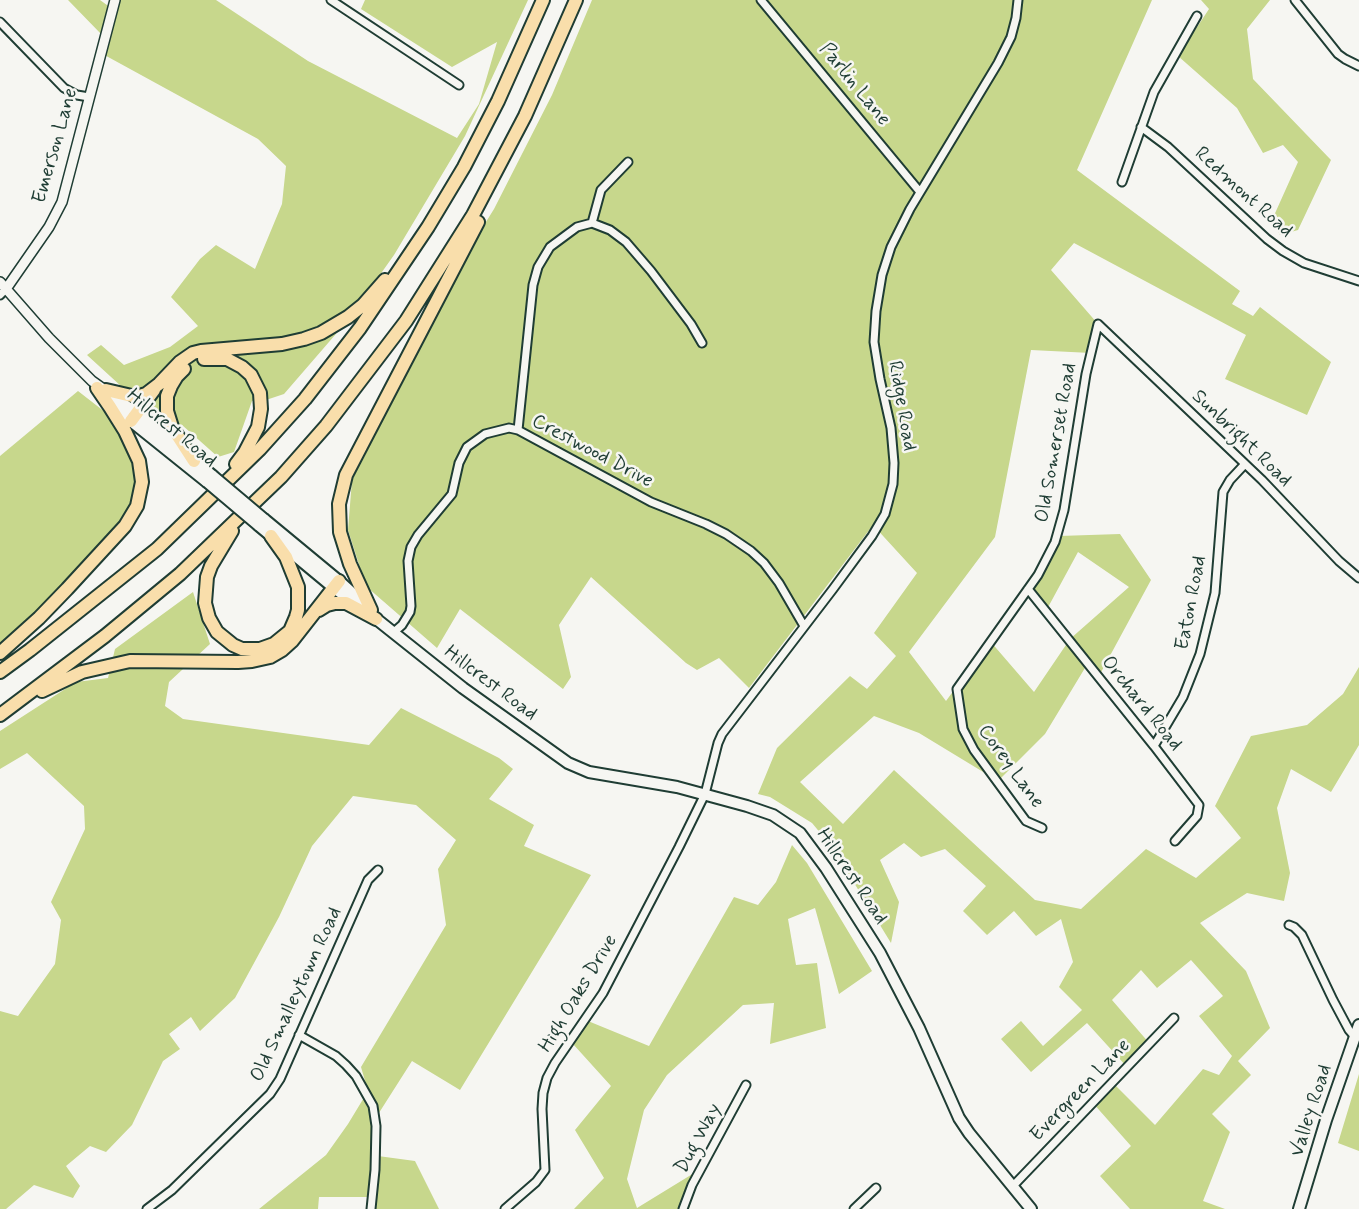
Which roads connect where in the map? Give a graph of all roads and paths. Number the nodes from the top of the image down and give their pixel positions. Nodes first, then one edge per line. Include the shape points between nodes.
1 (115, 0) edge
2 (331, 0) edge
3 (543, 0) edge
4 (576, 0) edge
5 (762, 0) edge
6 (1018, 0) edge
7 (1296, 0) edge
8 (1196, 16) dead end
9 (0, 22) edge
10 (557, 46) junction
11 (1359, 66) edge
12 (459, 85) dead end
13 (89, 97) junction
14 (1141, 127) junction
15 (628, 162) dead end
16 (1122, 182) dead end
17 (920, 192) junction
18 (592, 223) junction
19 (408, 257) junction
20 (1359, 281) edge
21 (2, 289) edge
22 (1098, 324) joint
23 (702, 343) dead end
24 (159, 384) junction
25 (98, 387) junction
26 (134, 417) junction
27 (518, 430) junction
28 (194, 461) junction
29 (1245, 464) junction
30 (210, 479) junction
31 (209, 500) junction
32 (241, 517) junction
33 (261, 522) junction
34 (272, 536) junction
35 (1359, 578) edge
36 (337, 584) junction
37 (1028, 589) junction
38 (316, 612) junction
39 (374, 615) junction
40 (804, 626) junction
41 (394, 632) junction
42 (0, 653) edge
43 (0, 672) edge
44 (957, 689) joint
45 (3, 713) edge
46 (1154, 746) junction
47 (705, 794) junction
48 (1042, 828) dead end
49 (1175, 841) dead end
50 (378, 870) dead end
51 (1289, 925) dead end
52 (1174, 1018) dead end
53 (1359, 1025) edge
54 (299, 1035) junction
55 (1355, 1037) junction
56 (746, 1085) dead end
57 (1012, 1187) junction
58 (876, 1188) dead end
59 (147, 1209) edge
60 (371, 1209) edge
61 (505, 1209) edge
62 (683, 1209) edge
63 (854, 1209) edge
64 (1031, 1209) edge
65 (1299, 1209) edge

1 - 13 street, Emerson Lane
2 - 12 street
3 - 19 highway via 481,136
4 - 10 highway
5 - 17 street, Parlin Lane
6 - 17 street, Ridge Road via 1011,37 998,63
7 - 11 street via 1338,54
8 - 14 street via 1154,92
9 - 13 street via 64,88
10 - 32 highway via 487,191 406,321 326,426
10 - 39 highway via 513,155 346,475 339,504 340,532 350,564
13 - 21 street, Emerson Lane via 62,202 49,227
14 - 16 street
14 - 20 street, Redmont Road via 1168,147 1283,251 1304,263
15 - 18 street via 601,190
17 - 40 street, Ridge Road via 891,247 876,311 875,352 894,448 889,504 872,536
18 - 23 street via 616,233 633,250
18 - 27 street via 577,227 556,241 538,267 533,285
19 - 24 highway via 363,305 321,333 282,344 201,351 180,362
19 - 31 highway via 360,328 305,400
21 - 25 street, Hillcrest Road
22 - 29 street, Sunbright Road
22 - 37 street, Old Somerset Road via 1086,374 1060,528 1048,558
24 - 25 highway via 136,397
24 - 26 highway
25 - 26 street, Hillcrest Road
25 - 42 highway via 139,461 142,482 137,506 125,526 68,590
26 - 28 main road, Hillcrest Road
26 - 30 main road, Hillcrest Road
27 - 40 street, Crestwood Drive via 651,502 706,524 751,551 772,573
27 - 41 street, Crestwood Drive via 495,431 467,447 459,463 452,494 411,547 408,561 410,612
28 - 30 main road, Hillcrest Road
28 - 31 highway via 172,427 167,396 177,376 195,361 226,359 251,375 260,394 261,409 258,427 245,452
29 - 35 street, Sunbright Road
29 - 46 street, Eaton Road via 1223,492 1214,593 1200,654 1182,696
30 - 33 main road, Hillcrest Road, bridge
31 - 43 highway via 142,561
32 - 34 highway via 211,566 205,603 217,632 242,648 260,649 281,640 294,624 298,610 298,587 292,569
32 - 45 highway via 173,580 105,636
33 - 34 main road, Hillcrest Road
33 - 36 main road, Hillcrest Road
34 - 36 main road, Hillcrest Road
36 - 38 highway
36 - 39 main road, Hillcrest Road
37 - 44 street, Old Somerset Road
37 - 46 street, Orchard Road
38 - 39 highway via 327,605 346,603
38 - 45 highway via 292,641 270,657 238,662 130,661 101,666 67,678
39 - 41 main road, Hillcrest Road
40 - 47 street, Ridge Road via 722,734
41 - 47 main road, Hillcrest Road via 463,688 568,763 589,772
44 - 48 street, Corey Lane via 963,729 974,750 1026,821
46 - 49 street, Orchard Road via 1199,805 1197,816
47 - 57 main road, Hillcrest Road via 773,815 807,841 880,953 968,1134
47 - 61 street, High Oaks Drive via 603,993 547,1078 542,1109 545,1170
50 - 54 street, Old Smalleytown Road via 368,880
51 - 55 street via 1302,936
52 - 57 street, Evergreen Lane
53 - 55 main road, Valley Road
54 - 59 street, Old Smalleytown Road via 270,1094 172,1190
54 - 60 street via 346,1065 373,1106 376,1126
55 - 65 main road, Valley Road
56 - 62 street, Dug Way via 692,1185
57 - 64 main road, Hillcrest Road
58 - 63 street

